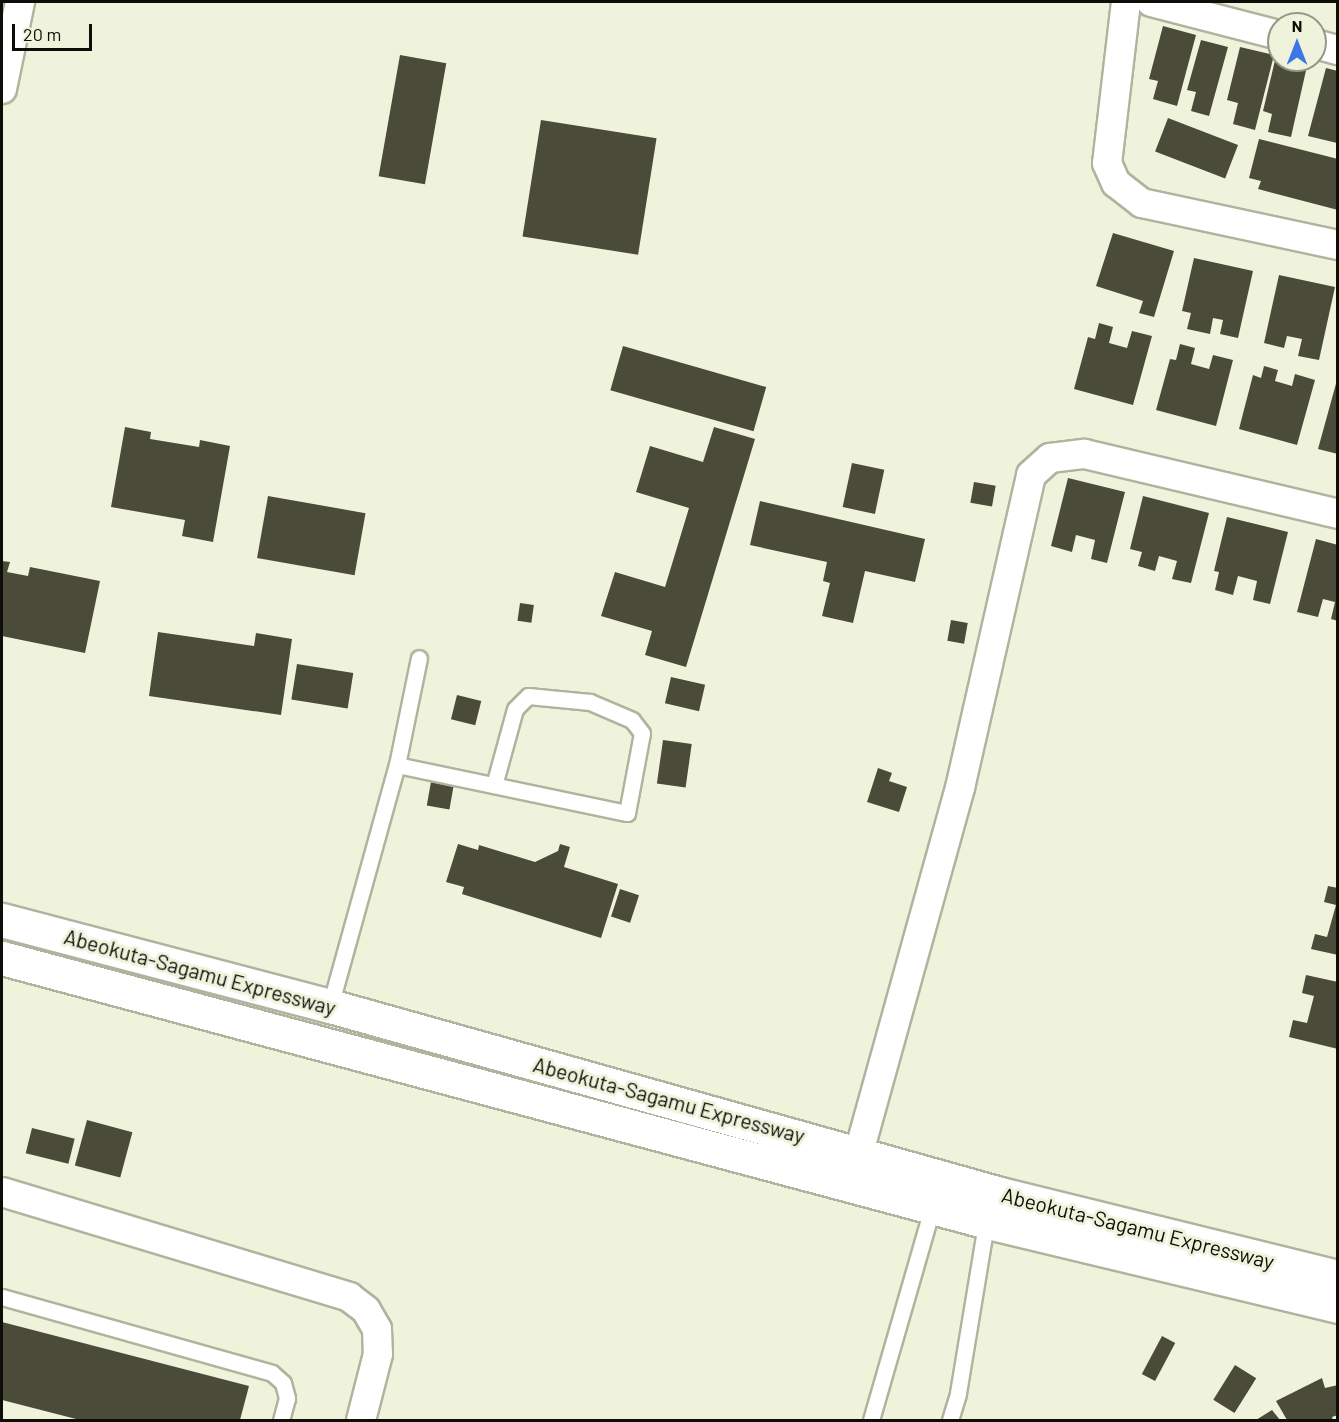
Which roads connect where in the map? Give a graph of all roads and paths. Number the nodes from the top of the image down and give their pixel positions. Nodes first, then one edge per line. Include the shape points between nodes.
1 (1125, 2) edge
2 (1151, 2) edge
3 (12, 12) edge
4 (1267, 31) edge
5 (2, 89) edge
6 (1338, 245) edge
7 (1338, 514) edge
8 (419, 658) dead end
9 (397, 765) junction
10 (494, 785) junction
11 (2, 920) edge
12 (2, 958) edge
13 (330, 1006) junction
14 (859, 1152) junction
15 (2, 1192) edge
16 (940, 1193) junction
17 (992, 1207) junction
18 (1338, 1277) edge
19 (2, 1297) edge
20 (1338, 1306) edge
21 (281, 1420) edge
22 (361, 1420) edge
23 (871, 1420) edge
24 (950, 1420) edge

1 - 6 street via 1107,163 1116,183 1142,203
2 - 4 street
3 - 5 street
7 - 14 street via 1085,454 1050,458 1031,475 960,788
8 - 9 lane
9 - 10 lane
9 - 13 lane
10 - 10 lane via 627,813 642,733 632,720 590,702 528,696 515,709
11 - 13 highway, Abeokuta-Sagamu Expressway
12 - 16 highway, Abeokuta-Sagamu Expressway
13 - 14 highway, Abeokuta-Sagamu Expressway
14 - 16 highway, Abeokuta-Sagamu Expressway
15 - 22 street via 349,1297 366,1310 377,1329 378,1354
16 - 17 highway, Abeokuta-Sagamu Expressway
16 - 23 lane
17 - 18 highway, Abeokuta-Sagamu Expressway
17 - 20 highway, Abeokuta-Sagamu Expressway
17 - 24 lane
19 - 21 lane via 272,1374 284,1383 287,1398

